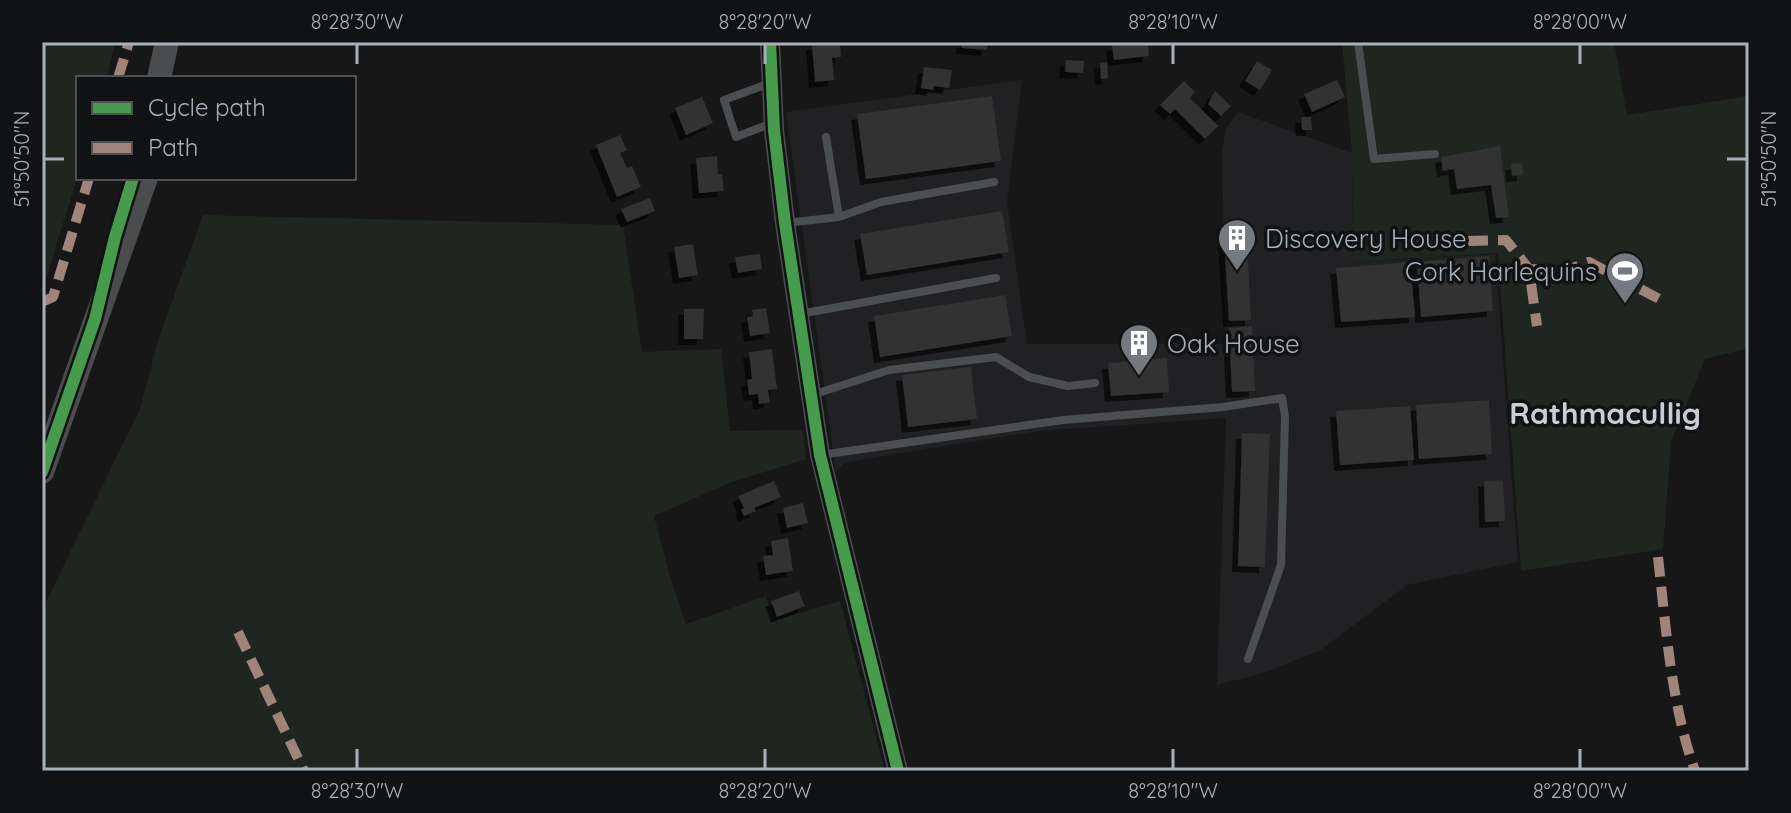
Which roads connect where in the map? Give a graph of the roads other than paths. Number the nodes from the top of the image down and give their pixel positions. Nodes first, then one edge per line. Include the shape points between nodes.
1 (167, 42) edge
2 (179, 42) edge
3 (770, 42) edge
4 (1358, 42) edge
5 (159, 76) edge
6 (172, 76) edge
7 (770, 83) junction
8 (773, 122) junction
9 (826, 137) dead end
10 (1435, 154) dead end
11 (132, 180) edge
12 (145, 180) edge
13 (994, 182) dead end
14 (839, 217) junction
15 (785, 223) junction
16 (996, 278) dead end
17 (798, 314) junction
18 (95, 319) junction
19 (1095, 383) dead end
20 (811, 395) junction
21 (820, 455) junction
22 (42, 472) edge
23 (1248, 659) dead end
24 (898, 771) edge

1 - 5 main road
2 - 6 main road
3 - 7 street
4 - 10 lane via 1374,159
7 - 8 street
7 - 8 lane via 724,100 736,137
8 - 15 street
9 - 14 lane
11 - 18 main road
12 - 18 main road
13 - 14 lane via 881,202
14 - 15 lane
15 - 17 street
16 - 17 lane
17 - 20 street
18 - 22 main road
19 - 20 lane via 1068,386 1029,377 996,357 889,370
20 - 21 street
21 - 23 lane via 1063,420 1282,398 1281,565
21 - 24 street

